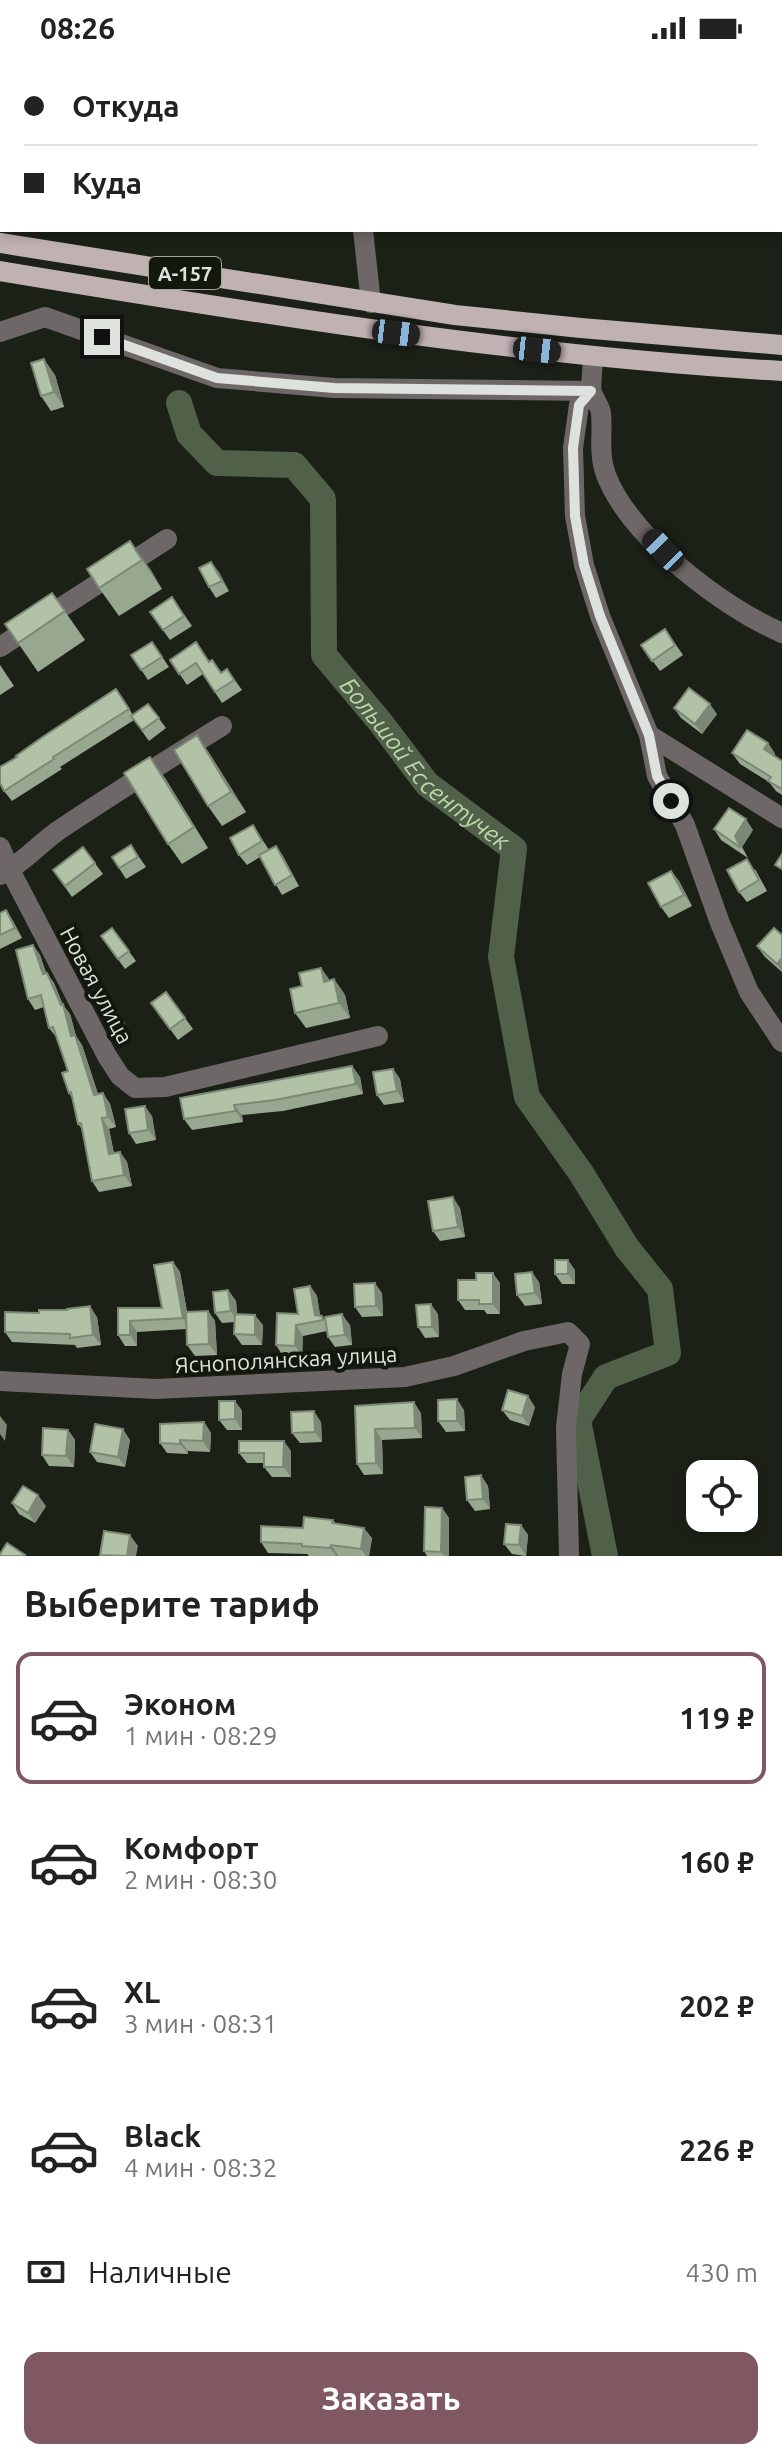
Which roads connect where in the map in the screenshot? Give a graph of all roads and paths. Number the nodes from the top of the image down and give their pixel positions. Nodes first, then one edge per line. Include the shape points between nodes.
1 (363, 232) edge
2 (0, 243) edge
3 (0, 271) edge
4 (371, 303) junction
5 (0, 332) edge
6 (782, 345) edge
7 (593, 356) junction
8 (782, 371) edge
9 (591, 391) junction
10 (167, 539) dead end
11 (782, 633) edge
12 (0, 647) edge
13 (222, 726) dead end
14 (649, 735) junction
15 (782, 818) edge
16 (0, 847) edge
17 (5, 872) edge
18 (378, 1036) dead end
19 (782, 1042) edge
20 (0, 1381) edge
21 (569, 1556) edge

1 - 4 street
2 - 4 main road, А-157
3 - 7 main road, А-157 via 368,330
4 - 6 main road, А-157
5 - 9 street via 45,317 217,378 334,388
7 - 8 main road, А-157
7 - 9 street
9 - 11 street via 601,411 605,472 619,501 689,574 725,602
9 - 14 street via 579,405 573,448 577,528 600,616
10 - 12 street
13 - 17 street via 112,794
14 - 15 street
14 - 19 street via 657,776 685,825 749,992
16 - 17 street, Новая улица
17 - 18 street, Новая улица via 107,1056 135,1088 165,1087
20 - 21 street, Яснополянская улица via 156,1389 405,1377 568,1332 580,1344 566,1427

